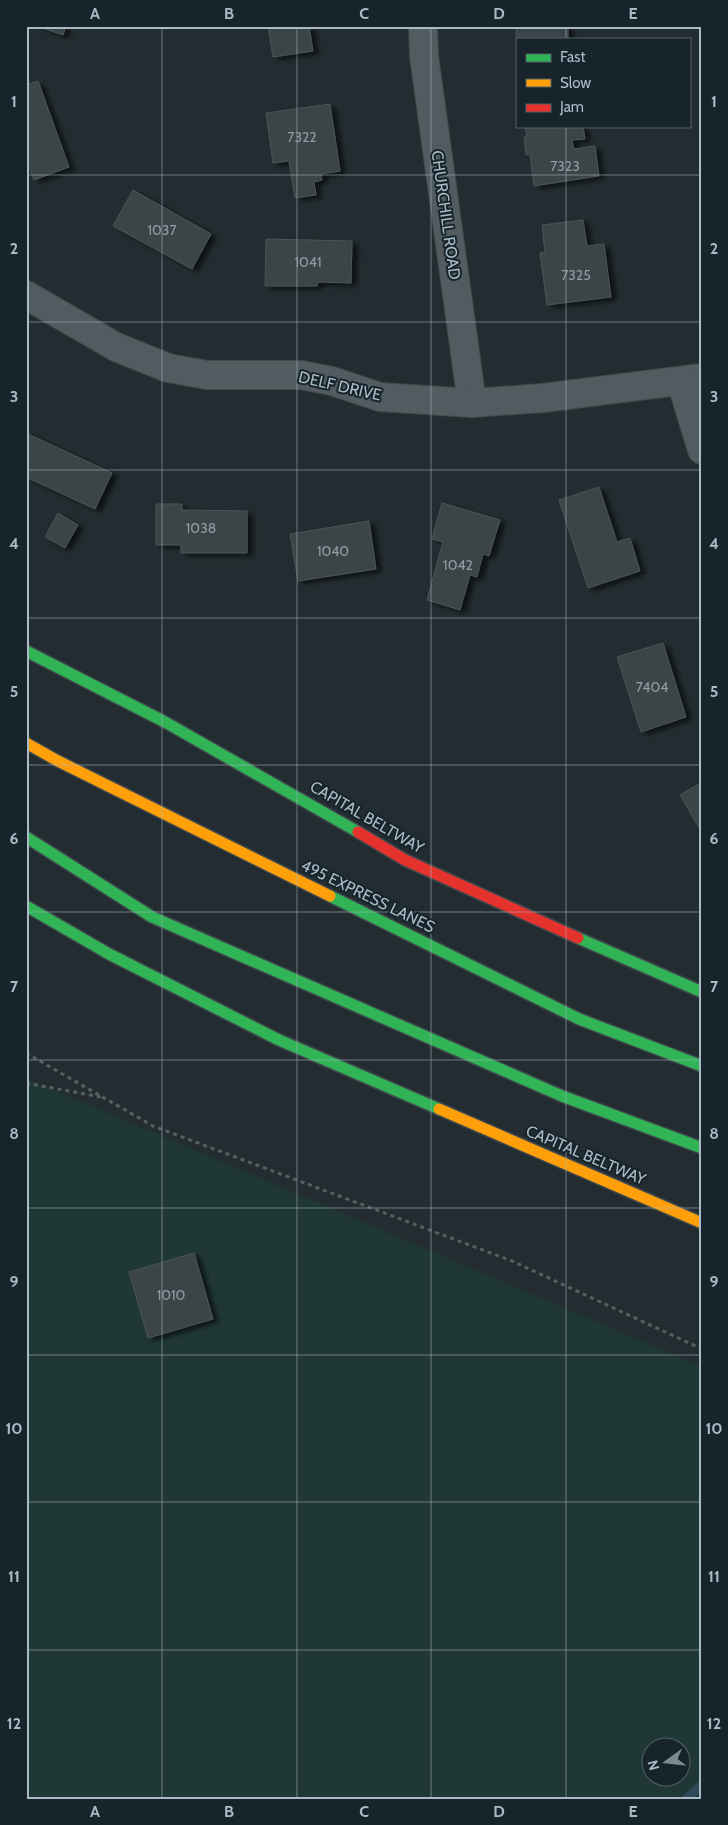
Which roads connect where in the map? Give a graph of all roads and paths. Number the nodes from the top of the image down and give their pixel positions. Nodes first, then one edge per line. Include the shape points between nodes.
1 (423, 26) edge
2 (26, 295) edge
3 (691, 380) edge
4 (472, 403) junction
5 (702, 450) edge
6 (26, 651) edge
7 (26, 743) edge
8 (26, 837) edge
9 (26, 906) edge
10 (702, 992) edge
11 (26, 1053) edge
12 (702, 1066) edge
13 (26, 1083) edge
14 (104, 1098) junction
15 (702, 1148) edge
16 (702, 1223) edge
17 (702, 1349) edge

1 - 4 street, CHURCHILL ROAD via 424,56
2 - 4 street, DELF DRIVE via 116,347 168,368 207,376 301,375 332,381 380,397
3 - 4 street, DELF DRIVE
3 - 5 street
6 - 10 highway, CAPITAL BELTWAY via 164,722 406,860
7 - 12 highway, 495 EXPRESS LANES via 579,1019
8 - 15 highway via 152,917 562,1096
9 - 16 highway, CAPITAL BELTWAY via 109,954 279,1040
11 - 14 path
13 - 14 path
14 - 17 path via 153,1126 512,1261

